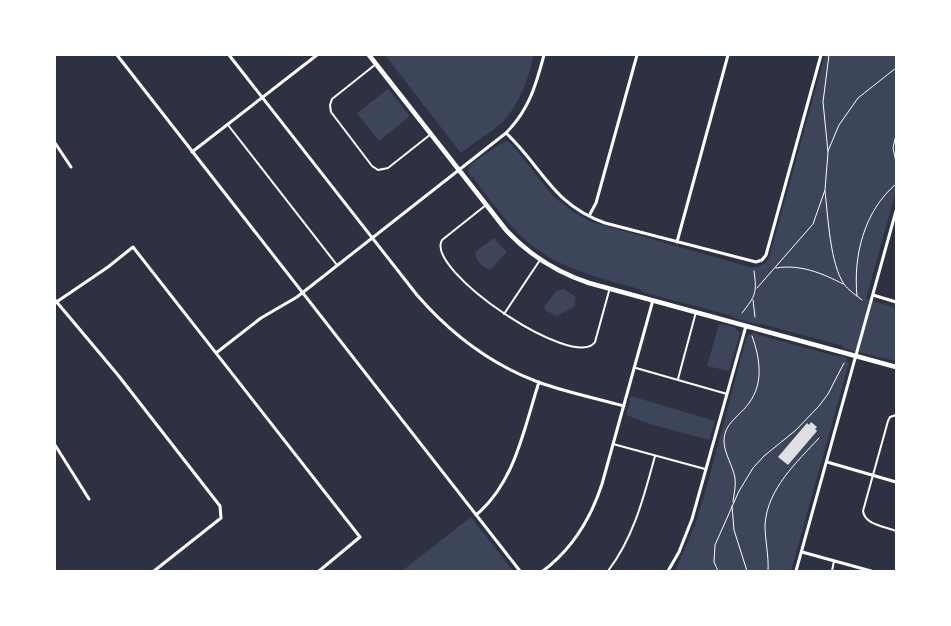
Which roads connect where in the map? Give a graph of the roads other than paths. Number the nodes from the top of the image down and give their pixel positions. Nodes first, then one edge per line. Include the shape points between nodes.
1 (116, 55) edge
2 (229, 55) edge
3 (317, 55) edge
4 (369, 55) edge
5 (544, 55) edge
6 (637, 55) edge
7 (728, 55) edge
8 (821, 55) edge
9 (376, 64) junction
10 (262, 98) junction
11 (228, 125) junction
12 (506, 133) junction
13 (431, 134) junction
14 (55, 142) edge
15 (192, 152) junction
16 (71, 166) dead end
17 (458, 170) junction
18 (486, 205) junction
19 (896, 210) edge
20 (589, 216) junction
21 (372, 238) junction
22 (677, 242) junction
23 (540, 260) junction
24 (337, 265) junction
25 (610, 288) junction
26 (302, 292) junction
27 (872, 296) junction
28 (653, 300) junction
29 (56, 302) edge
30 (896, 302) edge
31 (696, 312) junction
32 (504, 314) junction
33 (746, 326) junction
34 (216, 353) junction
35 (856, 356) junction
36 (634, 367) junction
37 (896, 367) edge
38 (678, 380) junction
39 (538, 382) junction
40 (727, 394) junction
41 (624, 406) junction
42 (896, 415) edge
43 (613, 444) junction
44 (55, 445) edge
45 (655, 456) junction
46 (827, 462) junction
47 (706, 470) junction
48 (873, 475) junction
49 (896, 482) edge
50 (90, 499) dead end
51 (476, 515) junction
52 (896, 531) edge
53 (802, 552) junction
54 (834, 560) junction
55 (154, 571) edge
56 (319, 571) edge
57 (520, 571) edge
58 (543, 571) edge
59 (608, 571) edge
60 (668, 571) edge
61 (796, 571) edge
62 (832, 571) edge
63 (871, 571) edge

1 - 15 street
2 - 10 street
3 - 10 street
4 - 9 street
5 - 12 street via 528,106
6 - 20 street via 596,203
7 - 22 street
8 - 22 street via 766,255 760,261 751,262
9 - 13 street
9 - 13 lane via 334,97 329,107 372,166 380,170 388,168
10 - 11 street
10 - 21 street
11 - 15 street
11 - 24 lane
12 - 17 street
12 - 20 street via 555,191
13 - 17 street
14 - 16 street
15 - 26 street
17 - 18 street
17 - 21 street
18 - 23 street via 514,239
18 - 32 lane via 442,240 440,250 467,283
19 - 27 street
20 - 22 street
21 - 24 street
21 - 39 street via 417,295 451,330 491,359
23 - 25 street via 564,273
23 - 32 lane
24 - 26 street
25 - 28 street
25 - 32 lane via 595,342 584,349 532,330
26 - 34 street via 255,322
26 - 51 street
27 - 30 street
27 - 35 street
28 - 31 street
28 - 36 street
29 - 34 street via 133,247
29 - 55 street via 118,375 220,506 220,518
31 - 33 street
31 - 38 lane
33 - 35 street
33 - 40 street
34 - 56 street via 360,537
35 - 37 street
35 - 46 street
36 - 38 lane
36 - 41 street
38 - 40 lane
39 - 41 street
39 - 51 street via 524,435 511,466 495,495
40 - 47 street
41 - 43 street
42 - 48 lane via 888,421
43 - 45 lane
43 - 58 street via 588,519 565,550
44 - 50 street
45 - 47 lane
45 - 59 lane via 634,527
46 - 48 street
46 - 53 street
47 - 60 street via 689,527
48 - 49 street
48 - 52 lane via 864,516
51 - 57 street
53 - 54 street
53 - 61 street
54 - 62 lane
54 - 63 street

